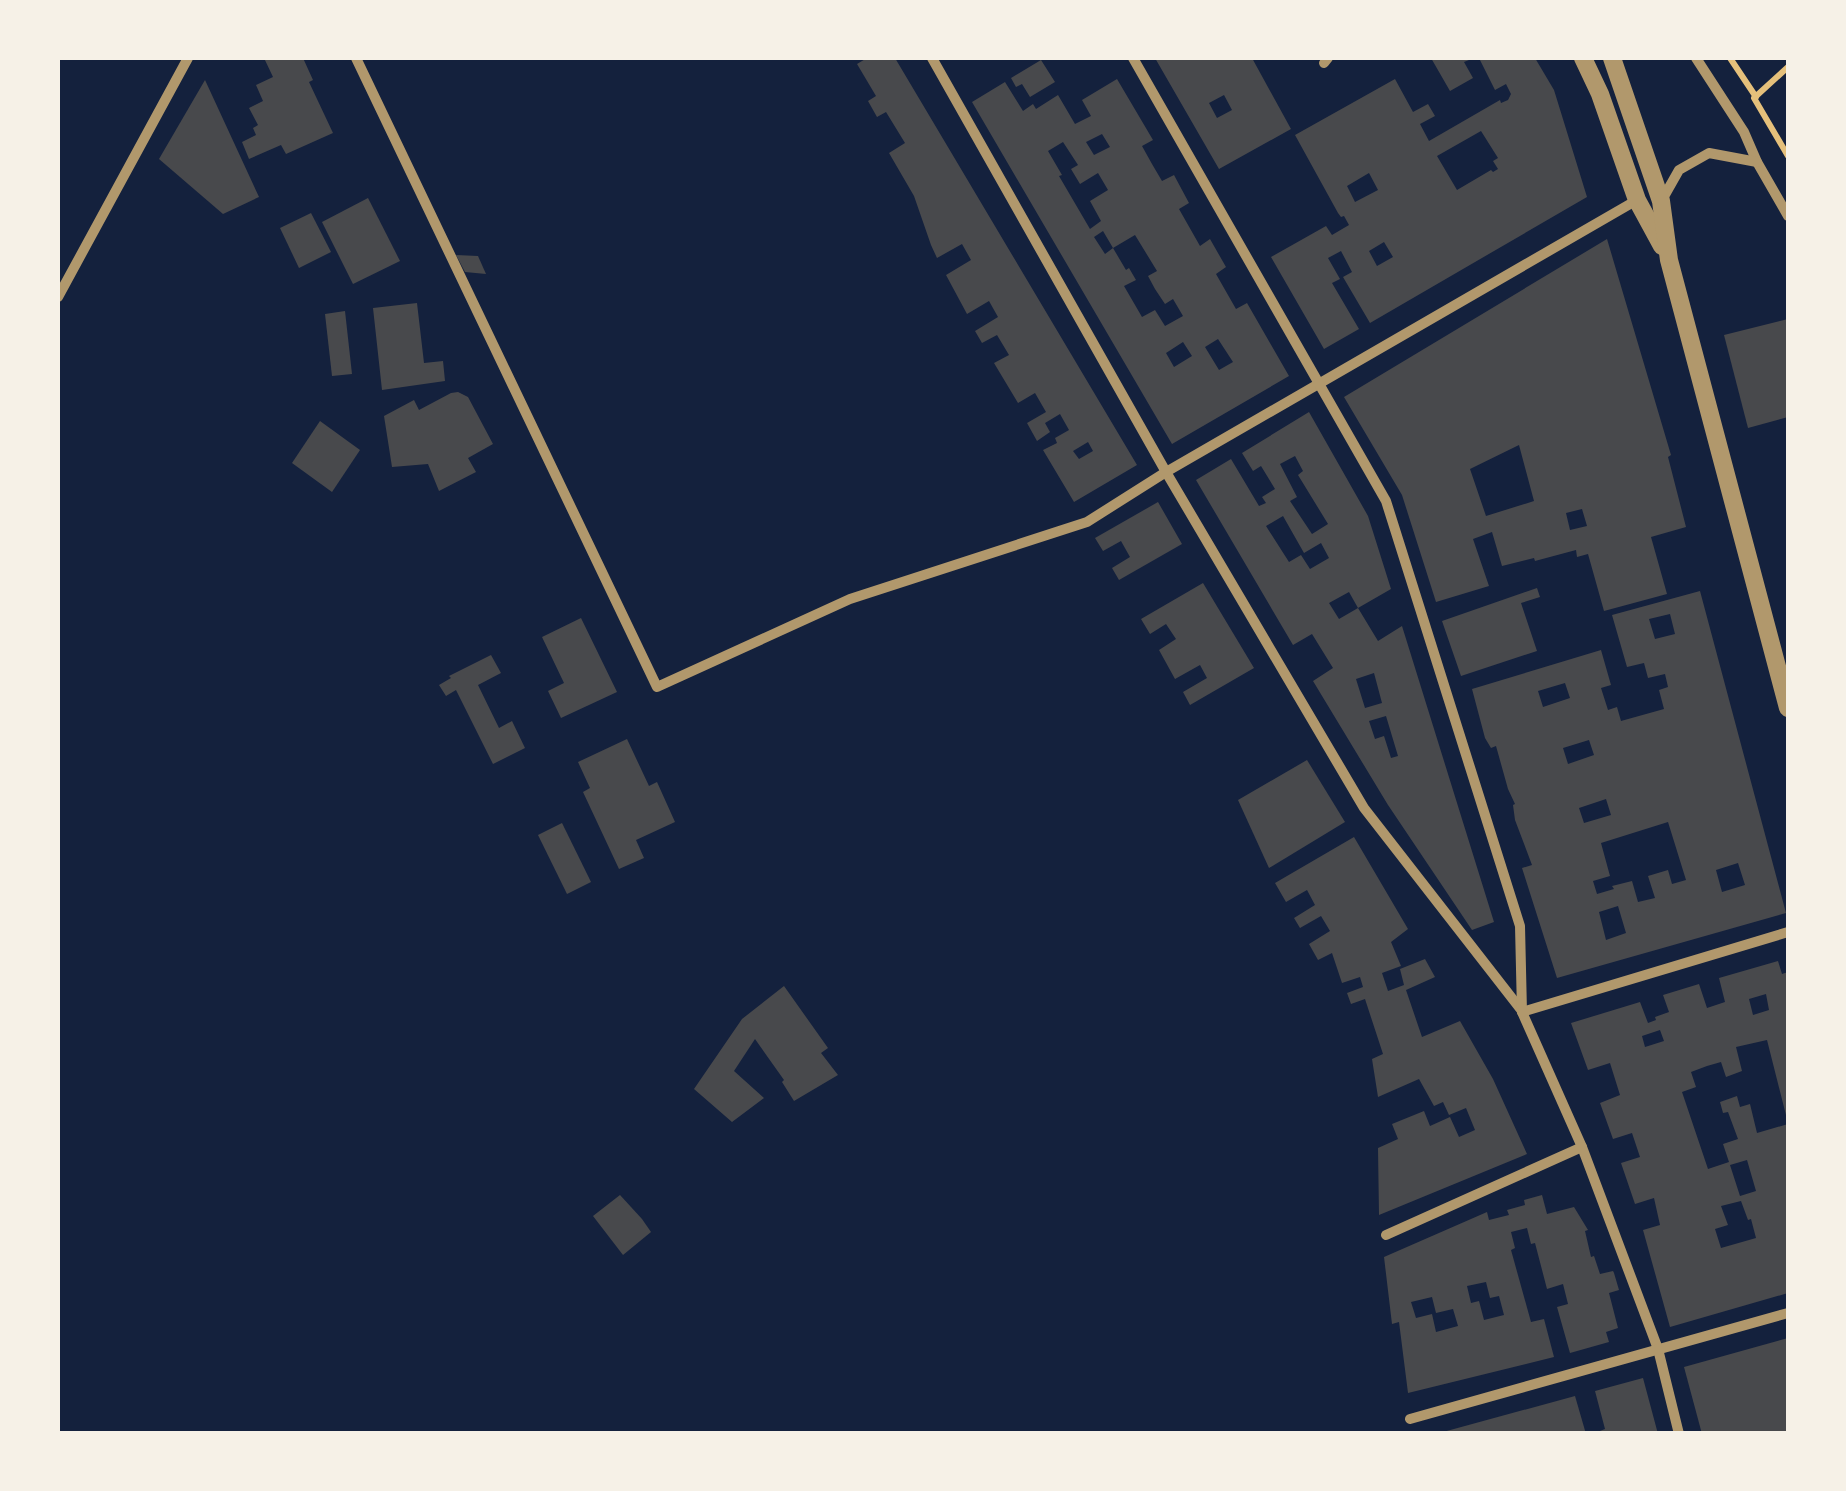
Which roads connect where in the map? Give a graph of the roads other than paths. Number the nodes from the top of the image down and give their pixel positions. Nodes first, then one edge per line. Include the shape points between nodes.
1 (188, 58) edge
2 (356, 58) edge
3 (932, 58) edge
4 (1134, 58) edge
5 (1583, 58) edge
6 (1612, 58) edge
7 (1696, 58) edge
8 (1757, 162) junction
9 (1637, 200) junction
10 (1661, 201) junction
11 (1788, 216) edge
12 (1669, 260) junction
13 (58, 297) edge
14 (1320, 383) junction
15 (1166, 472) junction
16 (1788, 708) edge
17 (1788, 932) edge
18 (1522, 1012) junction
19 (1582, 1147) junction
20 (1386, 1236) dead end
21 (1788, 1313) edge
22 (1658, 1349) junction
23 (1410, 1418) dead end
24 (1679, 1434) edge

1 - 13 street
2 - 15 street via 658,687 850,598 1087,522
3 - 15 street
4 - 14 street
5 - 9 street
6 - 10 street
7 - 8 street
8 - 10 street via 1709,153 1680,170
8 - 11 street
9 - 12 street
9 - 14 street
10 - 12 street
12 - 16 street
14 - 15 street
14 - 18 street via 1386,501 1520,926
15 - 18 street via 1364,808
17 - 18 street
18 - 19 street
19 - 20 street
19 - 22 street
21 - 22 street
22 - 23 street
22 - 24 street

